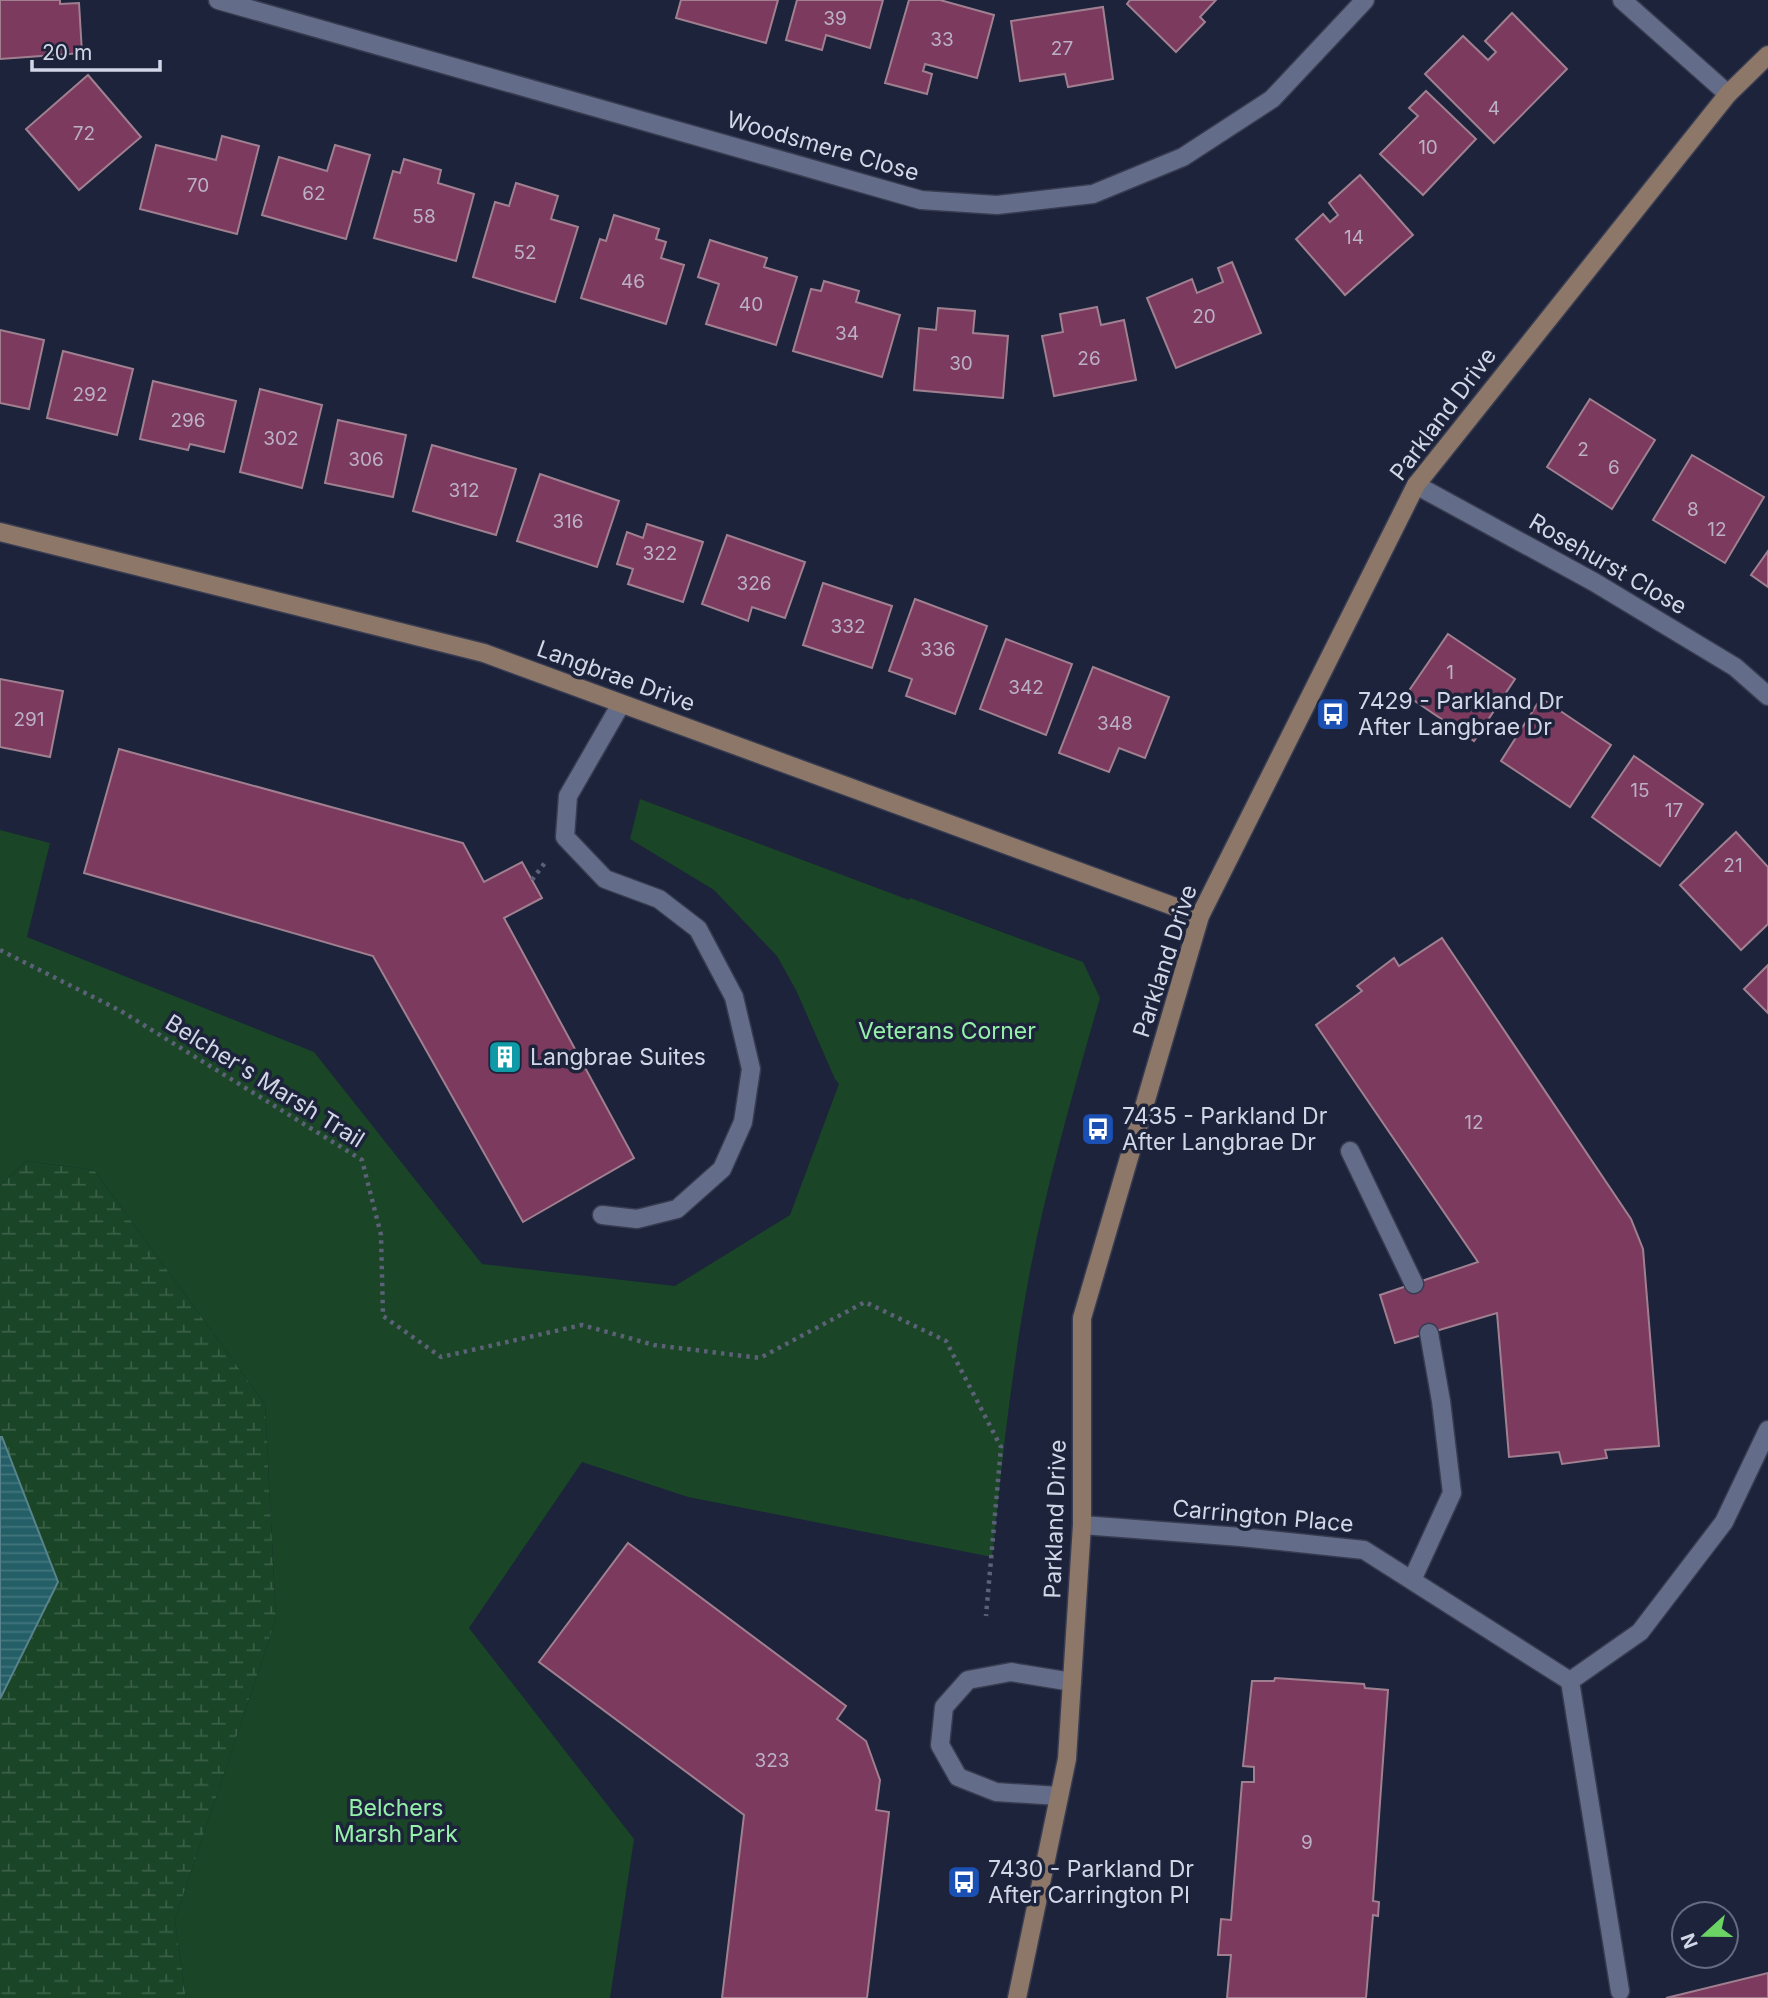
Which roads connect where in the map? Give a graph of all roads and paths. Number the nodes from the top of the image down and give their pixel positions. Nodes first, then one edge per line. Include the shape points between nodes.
1 (218, 0) edge
2 (1365, 0) edge
3 (1622, 0) edge
4 (1768, 55) edge
5 (1728, 94) junction
6 (1416, 485) junction
7 (0, 531) edge
8 (1768, 696) edge
9 (621, 704) junction
10 (1200, 916) junction
11 (0, 950) edge
12 (1350, 1151) dead end
13 (602, 1215) dead end
14 (1414, 1284) dead end
15 (1429, 1333) dead end
16 (1768, 1430) edge
17 (1082, 1525) junction
18 (1412, 1580) junction
19 (986, 1616) dead end
20 (1570, 1681) junction
21 (1072, 1682) junction
22 (1059, 1796) junction
23 (1620, 1991) dead end
24 (1017, 1998) edge

1 - 2 street, Woodsmere Close via 921,200 997,205 1093,194 1183,157 1272,99
3 - 5 street
4 - 5 street, Parkland Drive
5 - 6 street, Parkland Drive
6 - 8 street, Rosehurst Close via 1594,582 1735,667
6 - 10 street, Parkland Drive
7 - 9 street, Langbrae Drive via 485,653
9 - 10 street, Langbrae Drive
9 - 13 street via 568,796 565,837 605,880 659,899 698,929 734,997 751,1069 743,1122 722,1169 677,1209 637,1219
10 - 17 street, Parkland Drive via 1082,1318
11 - 19 path, Belcher's Marsh Trail via 121,1011 362,1160 381,1235 383,1316 441,1357 582,1325 654,1345 760,1358 865,1302 946,1341 1000,1447
12 - 14 street
15 - 18 street via 1452,1493
16 - 20 street via 1724,1522 1640,1632
17 - 18 street, Carrington Place via 1364,1550
17 - 21 street, Parkland Drive
18 - 20 street, Carrington Place
20 - 23 street
21 - 22 street, Parkland Drive via 1067,1759
21 - 22 street via 1011,1672 968,1680 944,1707 941,1732 940,1745 958,1777 996,1792
22 - 24 street, Parkland Drive

